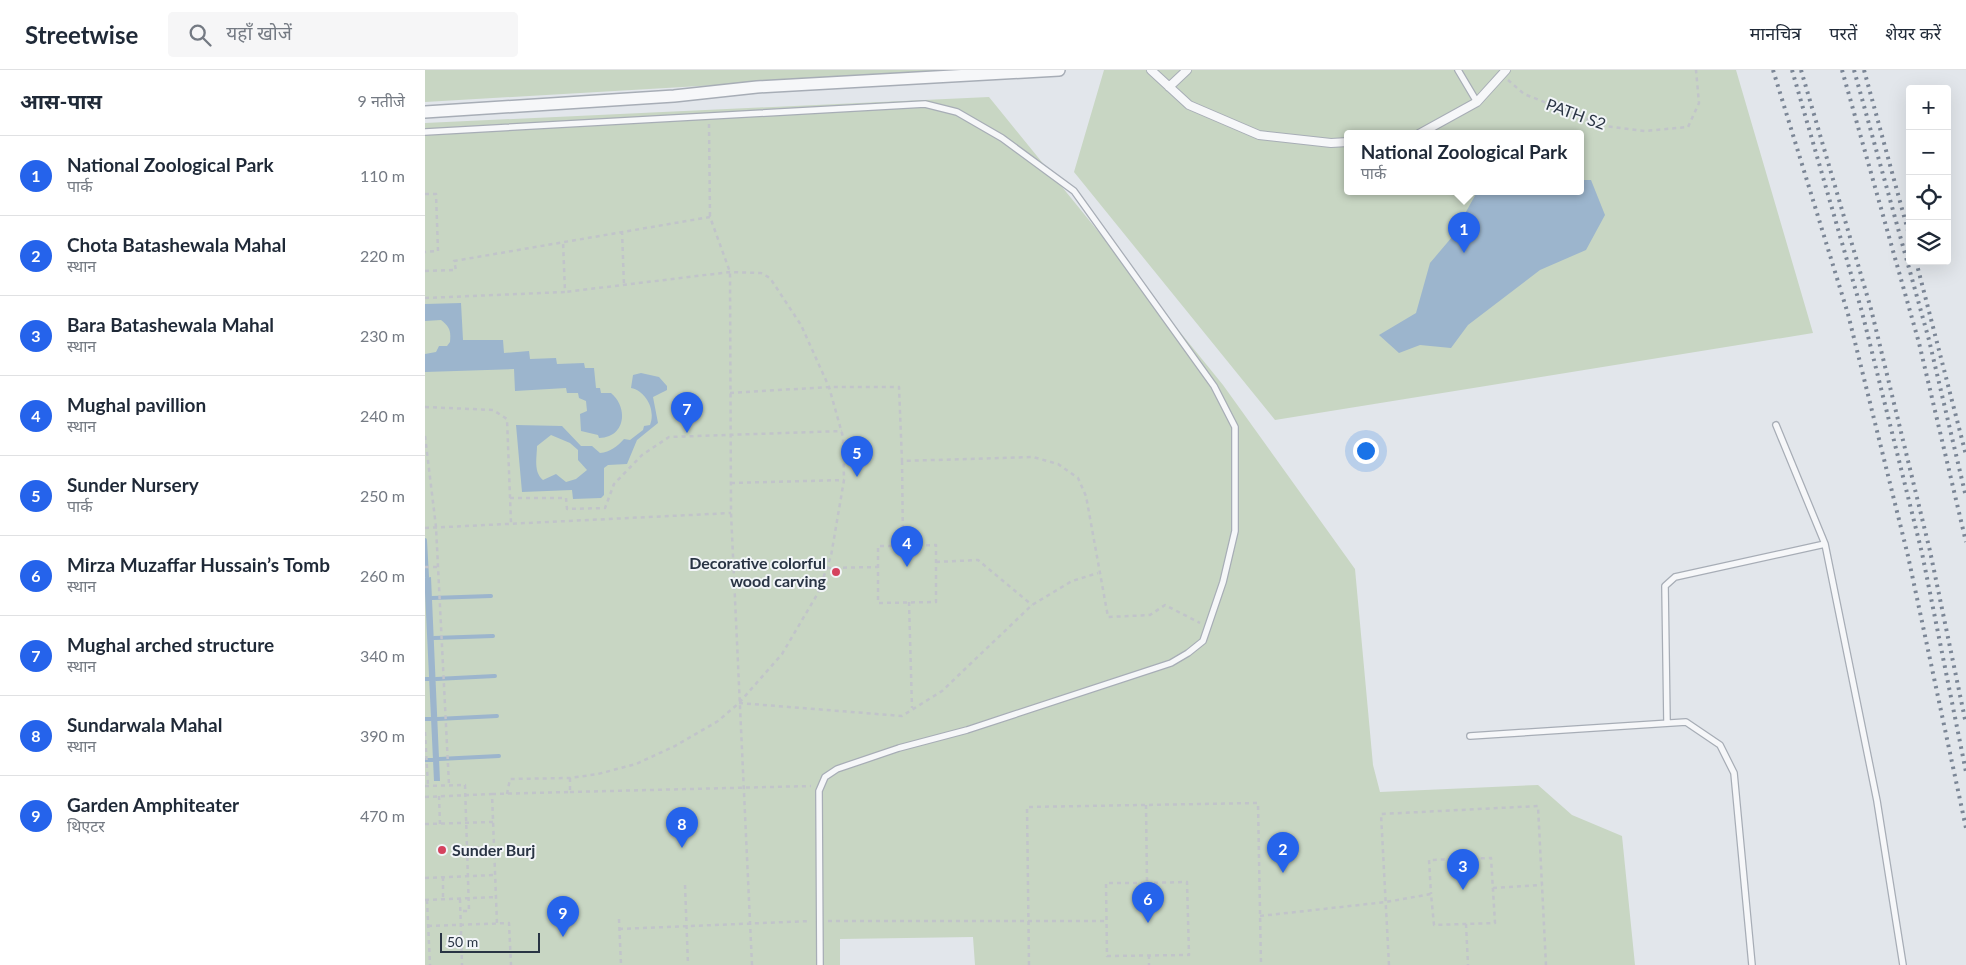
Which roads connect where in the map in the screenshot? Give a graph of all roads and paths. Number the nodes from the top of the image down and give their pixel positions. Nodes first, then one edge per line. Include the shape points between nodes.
1 (1059, 70) edge
2 (1151, 70) edge
3 (1187, 70) edge
4 (1458, 70) edge
5 (1696, 70) edge
6 (1504, 72) edge
7 (1169, 87) junction
8 (1477, 102) junction
9 (425, 112) edge
10 (709, 116) junction
11 (1426, 130) edge
12 (425, 132) edge
13 (1344, 142) edge
14 (425, 194) edge
15 (710, 217) junction
16 (622, 231) junction
17 (563, 241) junction
18 (425, 252) edge
19 (425, 271) edge
20 (730, 272) junction
21 (624, 285) junction
22 (565, 292) junction
23 (425, 298) edge
24 (829, 387) junction
25 (730, 393) junction
26 (425, 406) edge
27 (1776, 425) dead end
28 (841, 431) junction
29 (731, 434) junction
30 (425, 436) edge
31 (427, 460) edge
32 (902, 461) junction
33 (844, 480) junction
34 (731, 483) junction
35 (510, 498) junction
36 (731, 513) junction
37 (511, 524) junction
38 (425, 528) edge
39 (436, 528) junction
40 (1825, 544) junction
41 (903, 546) junction
42 (936, 562) junction
43 (878, 566) junction
44 (425, 567) edge
45 (437, 567) junction
46 (827, 568) junction
47 (1098, 573) junction
48 (909, 602) junction
49 (1032, 605) junction
50 (1207, 628) junction
51 (739, 703) junction
52 (912, 709) junction
53 (1667, 722) junction
54 (425, 732) edge
55 (1470, 736) dead end
56 (570, 778) junction
57 (449, 785) junction
58 (426, 786) edge
59 (743, 786) junction
60 (822, 786) junction
61 (570, 792) junction
62 (492, 794) junction
63 (507, 794) junction
64 (439, 796) junction
65 (465, 796) junction
66 (425, 797) edge
67 (1145, 805) junction
68 (493, 822) junction
69 (466, 823) junction
70 (425, 824) edge
71 (440, 824) junction
72 (494, 847) junction
73 (467, 848) junction
74 (495, 875) junction
75 (468, 876) junction
76 (443, 877) junction
77 (425, 878) edge
78 (1147, 883) junction
79 (685, 885) dead end
80 (1542, 885) junction
81 (1493, 888) junction
82 (1431, 894) junction
83 (496, 897) junction
84 (469, 898) junction
85 (443, 899) junction
86 (459, 899) junction
87 (426, 900) edge
88 (1386, 902) junction
89 (460, 911) junction
90 (426, 912) edge
91 (1260, 916) junction
92 (619, 919) dead end
93 (820, 921) junction
94 (1029, 921) junction
95 (1106, 921) junction
96 (497, 924) junction
97 (750, 924) junction
98 (1466, 924) junction
99 (461, 925) junction
100 (428, 926) junction
101 (687, 926) junction
102 (619, 929) junction
103 (1149, 955) junction
104 (430, 965) edge
105 (462, 965) edge
106 (511, 965) edge
107 (621, 965) edge
108 (688, 965) edge
109 (752, 965) edge
110 (820, 965) edge
111 (1029, 965) edge
112 (1149, 965) edge
113 (1261, 965) edge
114 (1389, 965) edge
115 (1468, 965) edge
116 (1546, 965) edge
117 (1753, 965) edge
118 (1903, 965) edge

1 - 9 street via 757,87 674,96
2 - 7 street
3 - 7 street
4 - 8 lane
5 - 6 path, PATH S2 via 1699,103 1689,127 1662,131 1605,126 1524,94
6 - 8 street
7 - 13 street via 1189,105 1259,135
8 - 11 street
10 - 12 lane
10 - 15 path
10 - 50 lane via 925,104 941,106 1002,138 1074,191 1214,386 1235,426 1235,531 1223,582
14 - 18 path via 436,194 438,251
15 - 16 path
15 - 20 path
16 - 17 path
16 - 21 path
17 - 19 path via 454,261 456,270
17 - 22 path
20 - 21 path
20 - 24 path via 761,273 770,278 801,324
20 - 25 path
21 - 22 path
22 - 23 path
24 - 25 path
24 - 28 path
24 - 32 path via 899,387
25 - 29 path
26 - 35 path via 493,410 507,419
27 - 40 lane
28 - 29 path
28 - 33 path
29 - 34 path
29 - 35 path via 669,437 642,455 614,484 605,508 567,509 566,498
30 - 31 path
31 - 39 path
32 - 41 path
32 - 47 path via 1033,457 1059,464 1078,478 1086,496
33 - 34 path
33 - 46 path
34 - 36 path
35 - 37 path
36 - 37 path
36 - 51 path
37 - 39 path
38 - 39 path
39 - 45 path
40 - 53 lane via 1675,576 1670,580 1665,586
40 - 118 lane via 1877,800
41 - 42 path via 936,546
41 - 43 path via 877,546
42 - 48 path via 936,602
42 - 49 path via 978,560
43 - 46 path
43 - 48 path via 878,603
44 - 45 path
45 - 57 path
46 - 51 path via 818,593 782,654
47 - 49 path via 1072,581
47 - 50 path via 1108,617 1150,615 1165,605
48 - 52 path
49 - 52 path via 942,691
50 - 60 lane via 1203,641 1171,663 837,769 825,777
51 - 52 path via 902,716
51 - 56 path via 711,725 636,764
51 - 59 path
53 - 55 lane
53 - 117 lane via 1687,722 1720,745 1734,773
54 - 58 path
56 - 61 path
56 - 63 path via 510,779
57 - 58 path
57 - 65 path via 465,785
59 - 60 path
59 - 61 path
59 - 97 path
60 - 93 lane via 819,792
61 - 63 path
62 - 63 path
62 - 65 path
62 - 68 path
64 - 65 path
64 - 66 path
64 - 71 path
65 - 69 path
67 - 78 path
67 - 91 path via 1258,802
67 - 94 path via 1027,807
68 - 69 path
68 - 72 path
69 - 71 path
69 - 73 path
70 - 71 path
72 - 73 path
72 - 74 path
73 - 75 path
74 - 75 path
74 - 83 path
75 - 76 path
75 - 84 path
76 - 77 path
76 - 85 path
78 - 95 path via 1106,883
78 - 103 path via 1187,882 1189,954
79 - 101 path
80 - 81 path
80 - 88 path via 1538,806 1381,814
80 - 116 path
81 - 82 path via 1491,858 1429,860
81 - 98 path via 1495,923
82 - 88 path
82 - 98 path via 1434,926
83 - 84 path
83 - 96 path
84 - 86 path
84 - 89 path via 469,911
85 - 86 path
85 - 87 path
86 - 89 path
87 - 90 path
88 - 91 path
88 - 114 path
89 - 99 path
90 - 100 path
91 - 113 path
92 - 102 path
93 - 94 path
93 - 97 path
93 - 110 lane
94 - 95 path
94 - 111 path
95 - 103 path via 1107,956
96 - 99 path
96 - 106 path via 509,923
97 - 101 path
97 - 109 path
98 - 115 path
99 - 100 path
99 - 105 path
100 - 104 path
101 - 102 path
101 - 108 path
102 - 107 path
103 - 112 path

